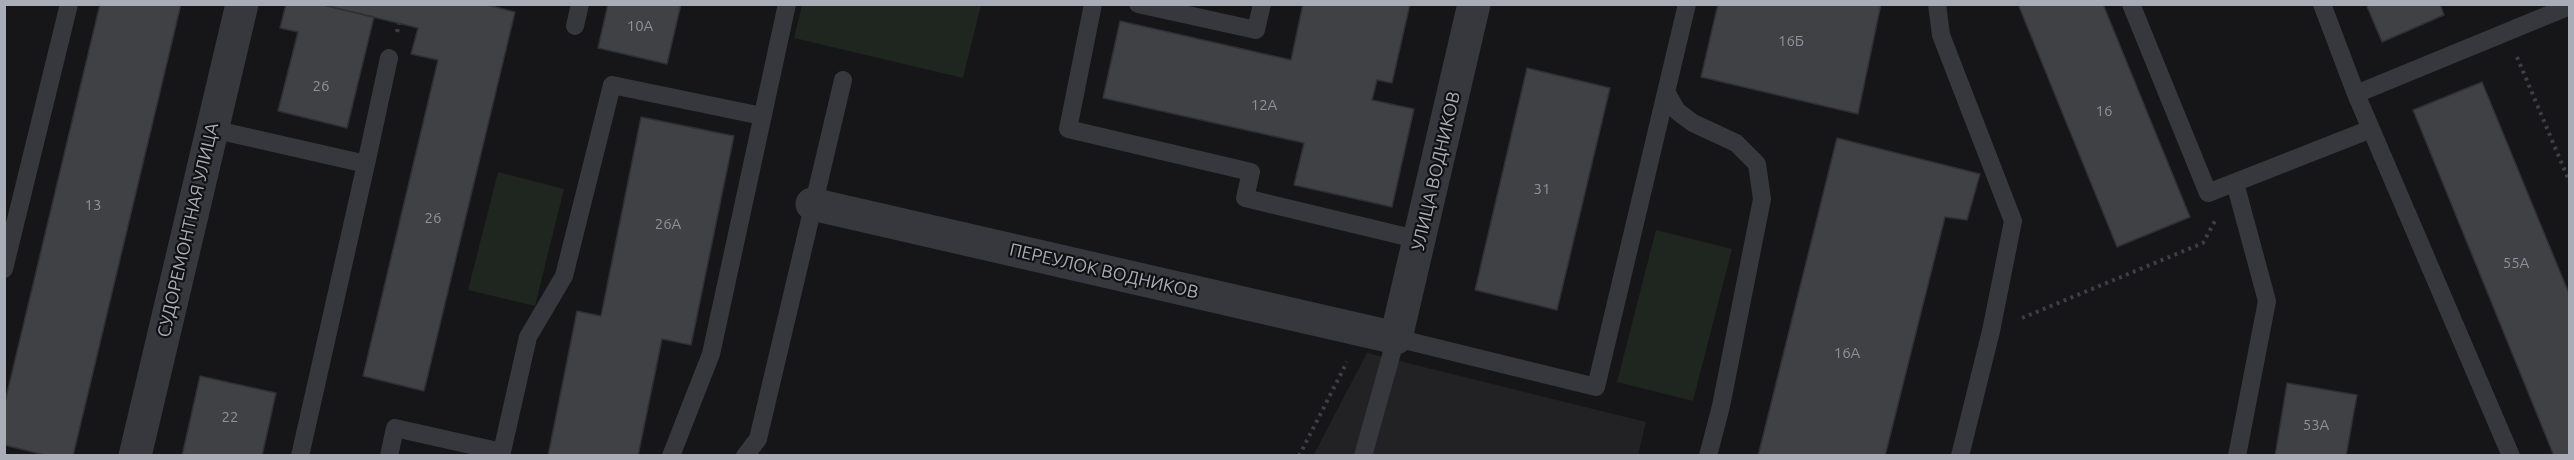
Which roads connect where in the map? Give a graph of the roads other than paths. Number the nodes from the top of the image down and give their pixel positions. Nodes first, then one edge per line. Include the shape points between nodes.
1 (69, 4) edge
2 (242, 4) edge
3 (580, 4) edge
4 (787, 4) edge
5 (1093, 4) edge
6 (1138, 4) edge
7 (1262, 4) edge
8 (1474, 4) edge
9 (1687, 4) edge
10 (1937, 4) edge
11 (2131, 4) edge
12 (2322, 4) edge
13 (2570, 6) edge
14 (575, 26) dead end
15 (389, 58) dead end
16 (843, 80) dead end
17 (1666, 93) junction
18 (2356, 94) junction
19 (762, 116) junction
20 (212, 129) junction
21 (2371, 129) junction
22 (366, 164) junction
23 (2235, 183) junction
24 (812, 204) junction
25 (1420, 240) junction
26 (4, 269) edge
27 (1396, 338) junction
28 (502, 454) edge
29 (135, 456) edge
30 (300, 456) edge
31 (389, 456) edge
32 (671, 456) edge
33 (745, 456) edge
34 (1363, 456) edge
35 (1708, 456) edge
36 (1960, 456) edge
37 (2237, 456) edge
38 (2511, 456) edge

1 - 26 lane
2 - 20 street, СУДОРЕМОНТНАЯ УЛИЦА
3 - 14 lane
4 - 19 lane
5 - 25 lane via 1068,129 1251,172 1245,198
6 - 7 lane via 1256,30
8 - 25 street, УЛИЦА ВОДНИКОВ
9 - 17 lane
10 - 36 lane via 1941,35 2013,221
11 - 23 lane via 2208,193
12 - 18 lane
13 - 18 lane
15 - 22 lane
16 - 24 lane
17 - 27 lane via 1596,387
17 - 35 lane via 1677,111 1736,143 1757,164 1762,199
18 - 21 lane
19 - 28 lane via 612,86 564,276 528,337
19 - 32 lane via 711,354
20 - 22 lane
20 - 29 street, СУДОРЕМОНТНАЯ УЛИЦА
21 - 23 lane
21 - 38 lane
22 - 30 lane
23 - 37 lane via 2267,301
24 - 27 street, ПЕРЕУЛОК ВОДНИКОВ
24 - 33 lane via 758,439
25 - 27 street, УЛИЦА ВОДНИКОВ
27 - 34 lane
28 - 31 lane via 395,429

